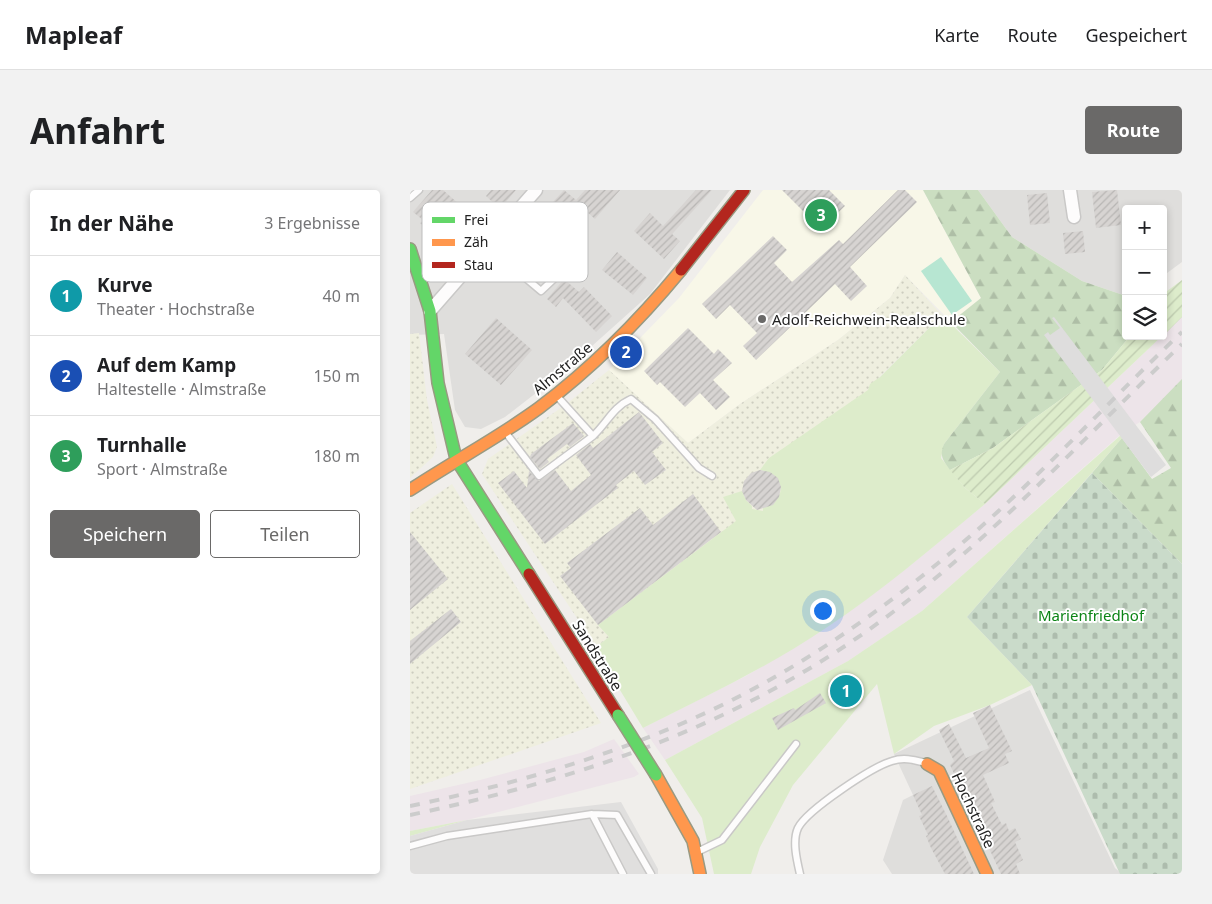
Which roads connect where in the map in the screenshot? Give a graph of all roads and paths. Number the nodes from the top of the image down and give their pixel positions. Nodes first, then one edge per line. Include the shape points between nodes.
1 (419, 190) edge
2 (536, 190) edge
3 (744, 190) edge
4 (1070, 190) edge
5 (410, 198) edge
6 (526, 202) edge
7 (1074, 216) dead end
8 (410, 249) edge
9 (456, 282) edge
10 (529, 282) edge
11 (551, 282) edge
12 (430, 311) junction
13 (555, 394) junction
14 (593, 436) junction
15 (509, 437) dead end
16 (456, 459) junction
17 (712, 476) dead end
18 (410, 490) edge
19 (796, 744) dead end
20 (927, 764) joint
21 (592, 814) junction
22 (410, 846) edge
23 (696, 852) junction
24 (623, 874) edge
25 (651, 874) edge
26 (700, 874) edge
27 (800, 874) edge
28 (987, 874) edge

1 - 5 lane
2 - 6 street
3 - 13 street, Almstraße via 658,299
4 - 7 street
8 - 12 street, Sandstraße
9 - 12 street
10 - 11 lane via 541,291
12 - 16 street, Sandstraße via 438,383
13 - 14 lane
13 - 16 street, Almstraße via 488,441
14 - 15 lane via 538,476
14 - 17 lane via 617,405 631,399 655,419 699,468
16 - 18 street, Almstraße
16 - 23 street, Sandstraße, bridge via 656,775 686,825
19 - 23 lane via 722,840
20 - 27 lane via 909,758 891,761 812,811 797,829 795,855
20 - 28 street, Hochstraße via 938,771
21 - 22 lane via 447,836
21 - 24 lane
21 - 25 lane via 617,815
23 - 26 street, Sandstraße

